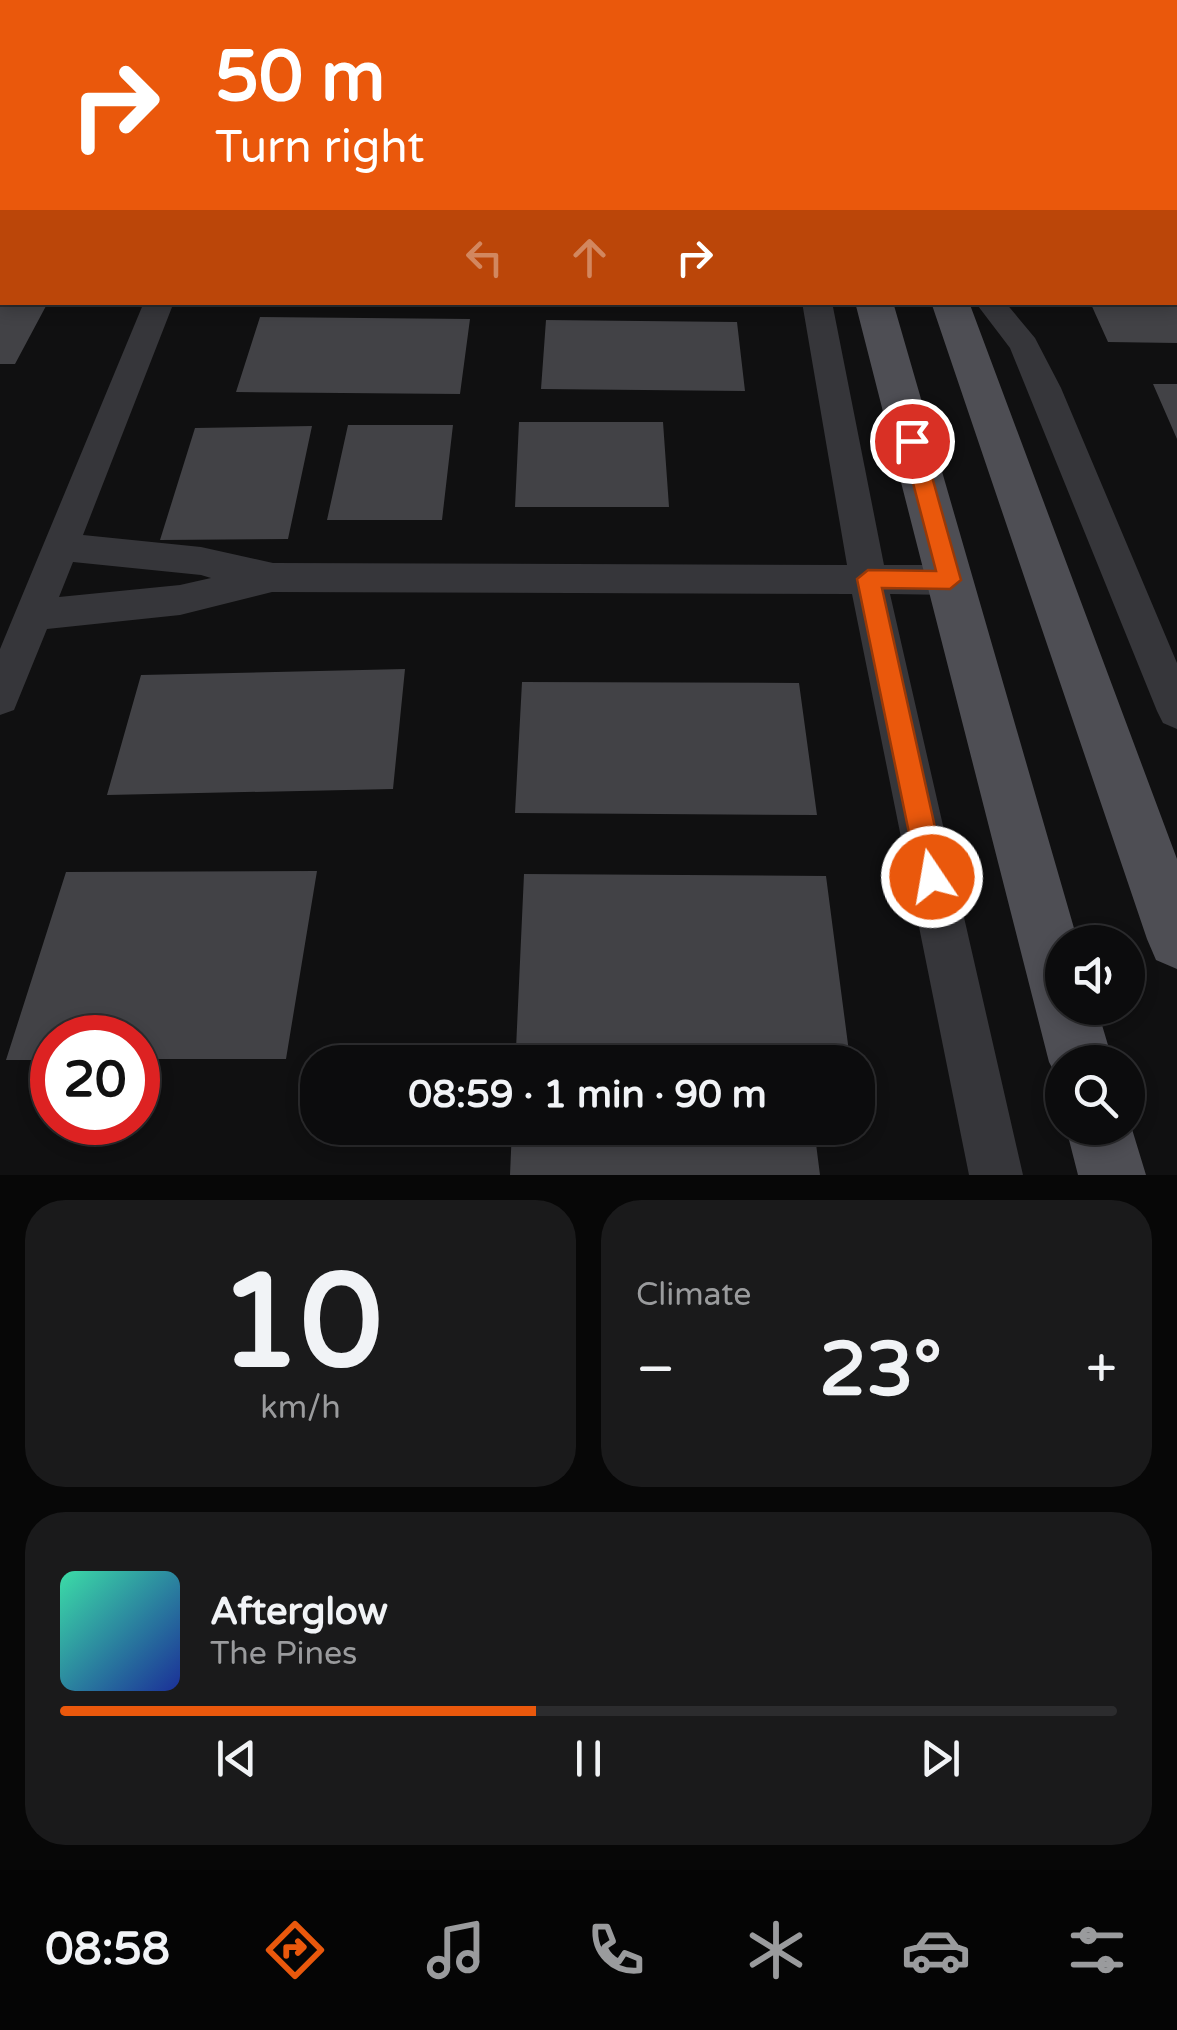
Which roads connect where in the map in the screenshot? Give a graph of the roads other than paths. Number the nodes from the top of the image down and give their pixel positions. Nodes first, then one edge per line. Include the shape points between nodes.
1 (158, 305) edge
2 (818, 305) edge
3 (875, 305) edge
4 (951, 305) edge
5 (992, 305) edge
6 (59, 548) junction
7 (273, 578) junction
8 (868, 579) junction
9 (950, 580) junction
10 (35, 614) junction
11 (0, 698) edge
12 (1177, 711) edge
13 (1045, 930) edge
14 (1177, 939) edge
15 (1104, 1145) edge
16 (996, 1175) edge
17 (1112, 1175) edge

1 - 6 street
2 - 8 street
3 - 9 main road
4 - 14 main road
5 - 12 street via 1024,345 1045,388
6 - 7 street via 201,560
6 - 10 street
7 - 8 street
7 - 10 street via 180,600
8 - 9 street
8 - 16 street
9 - 13 main road
10 - 11 street
15 - 17 main road

